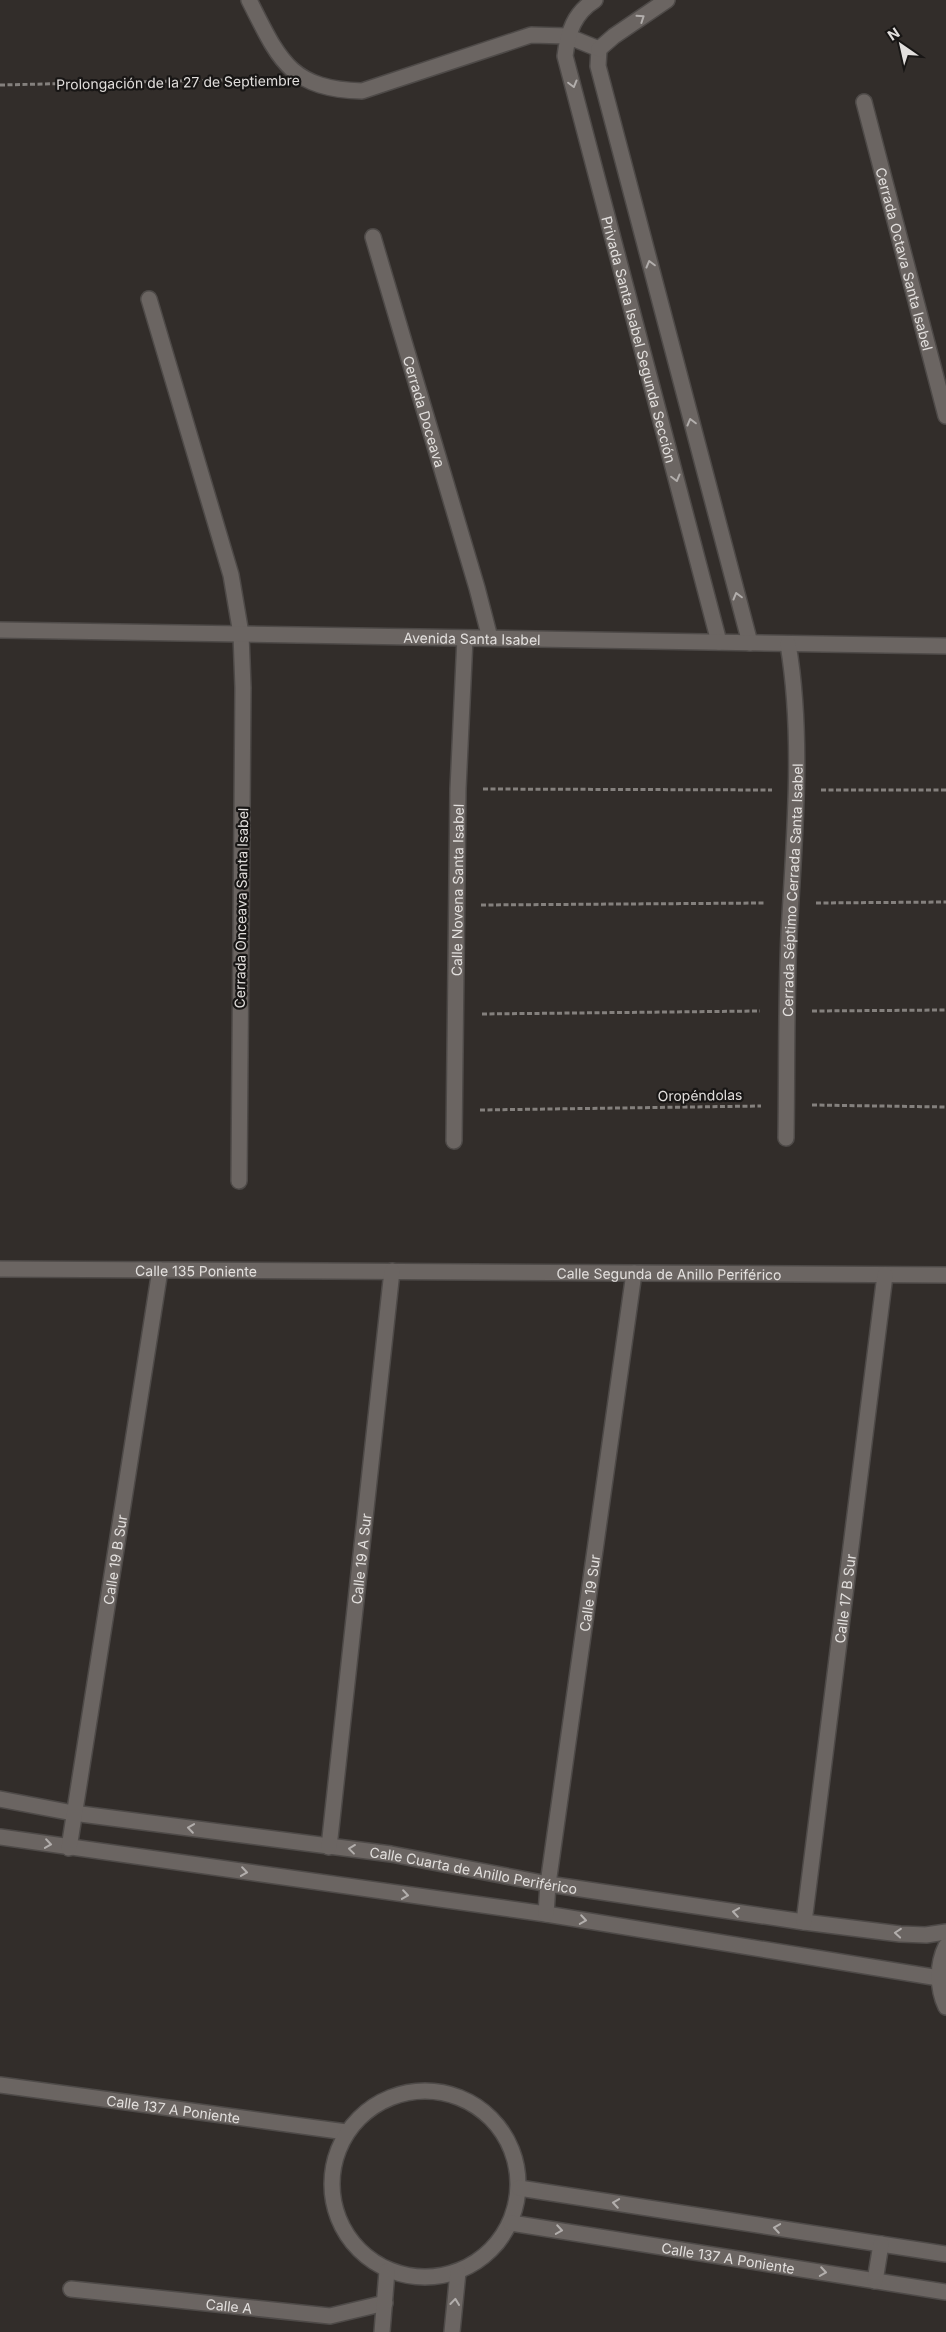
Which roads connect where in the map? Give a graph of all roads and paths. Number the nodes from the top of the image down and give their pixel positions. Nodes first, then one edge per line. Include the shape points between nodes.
1 (249, 0) edge
2 (595, 0) edge
3 (668, 0) edge
4 (567, 36) junction
5 (599, 49) junction
6 (302, 78) junction
7 (0, 85) edge
8 (864, 102) dead end
9 (374, 237) dead end
10 (149, 299) dead end
11 (946, 416) edge
12 (0, 630) edge
13 (241, 634) junction
14 (465, 638) junction
15 (490, 638) junction
16 (719, 642) junction
17 (750, 643) junction
18 (788, 644) junction
19 (946, 646) edge
20 (458, 789) junction
21 (795, 790) junction
22 (946, 790) edge
23 (946, 902) edge
24 (791, 903) junction
25 (458, 905) junction
26 (946, 1010) edge
27 (786, 1011) junction
28 (456, 1015) junction
29 (786, 1105) junction
30 (946, 1107) edge
31 (454, 1110) junction
32 (786, 1138) dead end
33 (454, 1141) dead end
34 (239, 1181) dead end
35 (0, 1269) edge
36 (160, 1270) junction
37 (392, 1271) junction
38 (634, 1273) junction
39 (884, 1275) junction
40 (946, 1275) edge
41 (0, 1799) edge
42 (74, 1813) junction
43 (0, 1837) edge
44 (329, 1846) junction
45 (69, 1848) junction
46 (548, 1884) junction
47 (546, 1914) junction
48 (804, 1922) junction
49 (946, 1932) edge
50 (946, 1946) edge
51 (939, 1978) junction
52 (946, 2007) edge
53 (0, 2085) edge
54 (346, 2132) junction
55 (519, 2188) junction
56 (511, 2223) junction
57 (882, 2244) junction
58 (946, 2254) edge
59 (387, 2271) junction
60 (458, 2272) junction
61 (875, 2280) junction
62 (71, 2290) dead end
63 (946, 2292) edge
64 (385, 2303) junction
65 (382, 2332) edge
66 (452, 2332) edge

1 - 6 street via 273,48
2 - 4 street via 575,19
5 -> 3 street
4 - 5 street
4 - 6 street, Prolongación de la 27 de Septiembre via 531,35 362,91 335,90
4 -> 16 street, Privada Santa Isabel Segunda Sección via 565,56
17 -> 5 street, Privada Santa Isabel Segunda Sección via 598,66
6 - 7 path, Prolongación de la 27 de Septiembre
8 - 11 street, Cerrada Octava Santa Isabel
9 - 15 street, Cerrada Doceava
10 - 13 street, Cerrada Onceava Santa Isabel via 231,575
12 - 13 street, Avenida Santa Isabel
13 - 14 street, Avenida Santa Isabel
13 - 34 street, Cerrada Onceava Santa Isabel via 244,688
14 - 15 street, Avenida Santa Isabel
14 - 20 street, Calle Novena Santa Isabel
15 - 16 street, Avenida Santa Isabel
16 - 17 street, Avenida Santa Isabel
17 - 18 street, Avenida Santa Isabel
18 - 19 street, Avenida Santa Isabel
18 - 21 street, Cerrada Séptimo Cerrada Santa Isabel via 794,681
20 - 21 path
20 - 25 street, Calle Novena Santa Isabel
21 - 22 path
21 - 24 street, Cerrada Séptimo Cerrada Santa Isabel
23 - 24 path
24 - 25 path
24 - 27 street, Cerrada Séptimo Cerrada Santa Isabel
25 - 28 street, Calle Novena Santa Isabel
26 - 27 path
27 - 28 path
27 - 29 street, Cerrada Séptimo Cerrada Santa Isabel
28 - 31 street, Calle Novena Santa Isabel
29 - 30 path, Oropéndolas
29 - 31 path, Oropéndolas
29 - 32 street, Cerrada Séptimo Cerrada Santa Isabel
31 - 33 street, Calle Novena Santa Isabel
35 - 36 street, Calle 135 Poniente
36 - 37 street, Calle 135 Poniente
36 - 42 street, Calle 19 B Sur
37 - 38 street, Calle Segunda de Anillo Periférico
37 - 44 street, Calle 19 A Sur
38 - 39 street, Calle Segunda de Anillo Periférico
38 - 46 street, Calle 19 Sur
39 - 40 street, Calle Segunda de Anillo Periférico
39 - 48 street, Calle 17 B Sur
41 - 42 street, Calle Cuarta de Anillo Periférico
44 -> 42 street, Calle Cuarta de Anillo Periférico
42 - 45 street, Calle 19 B Sur
43 -> 45 street
46 -> 44 street, Calle Cuarta de Anillo Periférico via 391,1854
45 -> 47 street
46 - 47 street, Calle 19 Sur
48 -> 46 street, Calle Cuarta de Anillo Periférico
47 -> 51 street
49 -> 48 street, Calle Cuarta de Anillo Periférico via 900,1934
50 - 51 street via 940,1958
51 - 52 street
53 - 54 street, Calle 137 A Poniente
54 - 55 street via 376,2103 417,2089 459,2095 494,2119 516,2156
54 - 59 street via 331,2171 334,2211 354,2247
55 - 56 street
57 -> 55 street
56 - 60 street via 489,2253
56 -> 61 street, Calle 137 A Poniente
57 - 58 street
57 - 61 street
59 - 60 street via 422,2278
59 - 64 street
66 -> 60 street
61 - 63 street, Calle 137 A Poniente
62 - 64 street, Calle A via 330,2316
64 - 65 street

